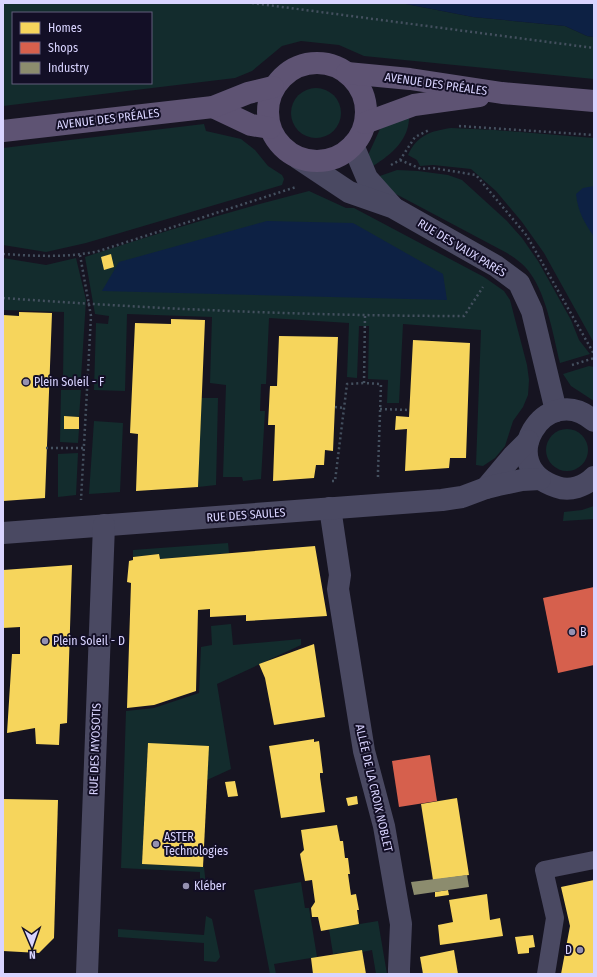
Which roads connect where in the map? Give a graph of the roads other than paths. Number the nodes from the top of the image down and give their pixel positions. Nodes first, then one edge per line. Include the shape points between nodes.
1 (347, 73) junction
2 (274, 87) junction
3 (502, 93) junction
4 (594, 101) edge
5 (213, 107) junction
6 (365, 123) junction
7 (270, 128) junction
8 (3, 131) edge
9 (353, 145) junction
10 (298, 158) junction
11 (392, 207) junction
12 (556, 411) junction
13 (594, 421) edge
14 (528, 442) junction
15 (594, 477) edge
16 (540, 479) junction
17 (486, 488) junction
18 (330, 508) junction
19 (104, 525) junction
20 (3, 533) edge
21 (594, 860) edge
22 (86, 974) edge
23 (399, 974) edge
24 (546, 974) edge

1 - 2 main road via 328,64 307,64 288,72
1 - 3 main road, AVENUE DES PRÉALES via 410,79
1 - 6 main road via 360,87 366,105
2 - 5 main road, AVENUE DES PRÉALES via 248,93
2 - 7 main road via 267,108
3 - 4 main road, AVENUE DES PRÉALES
3 - 6 main road, AVENUE DES PRÉALES via 414,105
5 - 7 main road via 251,125
5 - 8 main road, AVENUE DES PRÉALES
6 - 9 main road via 361,135
7 - 10 main road via 280,146
9 - 10 main road via 337,157 318,162
9 - 11 street, RUE DES VAUX PARÉS via 367,178
10 - 11 street, RUE DES VAUX PARÉS via 349,192
11 - 12 street, RUE DES VAUX PARÉS via 496,266 519,283 532,311
12 - 13 street via 579,412
12 - 14 street via 544,416 537,423
14 - 16 street via 529,462
14 - 17 street, RUE DES SAULES
15 - 16 street via 581,486 570,489 559,488
16 - 17 street, RUE DES SAULES
17 - 18 street, RUE DES SAULES via 462,497 442,500
18 - 19 street, RUE DES SAULES
18 - 23 street, ALLÉE DE LA CROIX NOBLET via 340,575 338,589 364,751 384,826 401,924
19 - 20 street, RUE DES SAULES
19 - 22 street, RUE DES MYOSOTIS
21 - 24 street via 544,870 554,918

